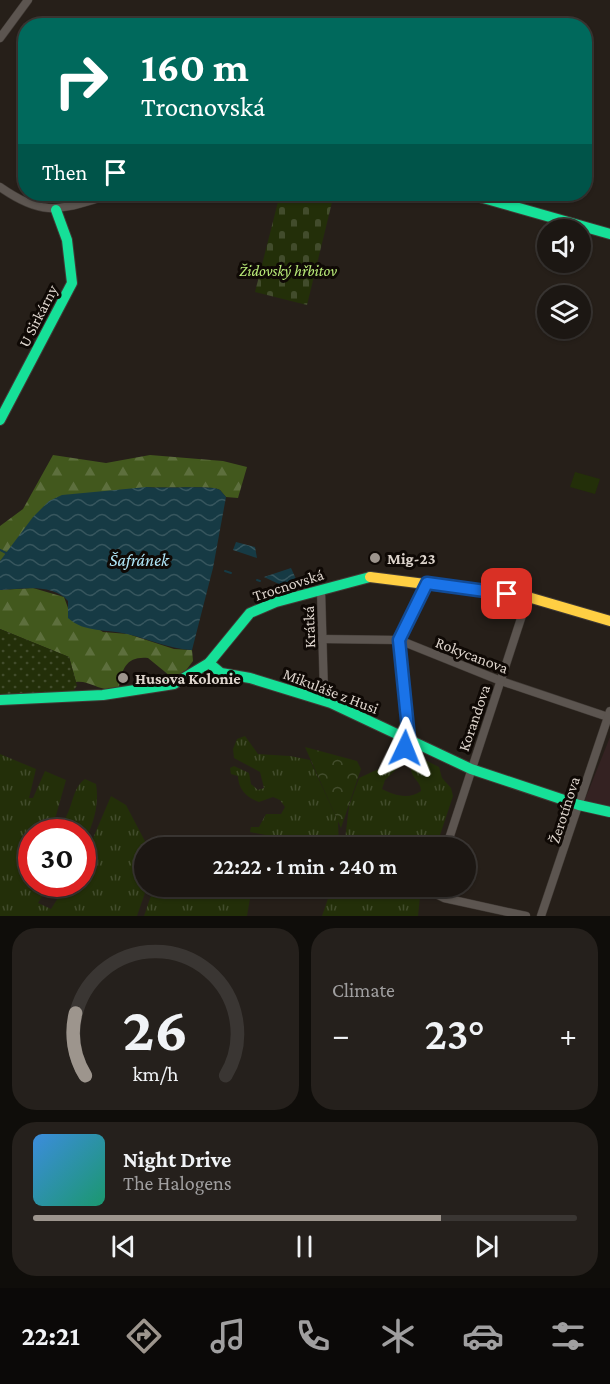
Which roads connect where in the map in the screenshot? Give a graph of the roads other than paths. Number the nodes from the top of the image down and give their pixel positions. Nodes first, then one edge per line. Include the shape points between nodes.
1 (28, 0) edge
2 (0, 38) edge
3 (0, 187) edge
4 (18, 200) edge
5 (20, 201) edge
6 (88, 201) edge
7 (494, 201) edge
8 (56, 210) junction
9 (610, 234) edge
10 (0, 420) edge
11 (427, 583) junction
12 (321, 590) junction
13 (528, 597) junction
14 (610, 621) edge
15 (322, 639) junction
16 (399, 640) junction
17 (209, 663) junction
18 (501, 681) junction
19 (0, 700) edge
20 (322, 700) junction
21 (609, 714) edge
22 (407, 744) junction
23 (471, 769) junction
24 (579, 805) junction
25 (610, 812) edge
26 (449, 837) edge
27 (459, 897) edge
28 (526, 916) edge
29 (541, 916) edge

1 - 2 street
3 - 4 street
5 - 8 street
6 - 8 street
7 - 9 street
8 - 10 street, U Sirkárny via 67,240 72,283
11 - 12 street, Trocnovská via 373,576
11 - 13 street, Trocnovská
11 - 16 street
12 - 15 street, Krátká
12 - 17 street, Trocnovská via 250,613
13 - 14 street, Trocnovská
13 - 18 street, Korandova
15 - 16 street, Rokycanova
15 - 20 street, Krátká
16 - 18 street, Rokycanova
16 - 22 street
17 - 19 street, Trocnovská via 183,681 151,689
17 - 20 street, Mikuláše z Husi via 221,673
18 - 21 street, Rokycanova
18 - 23 street, Korandova
20 - 22 street, Mikuláše z Husi
21 - 24 street, Žerotínova
22 - 23 street, Mikuláše z Husi
23 - 24 street, Mikuláše z Husi
23 - 26 street, Korandova
24 - 25 street, Mikuláše z Husi
24 - 29 street, Žerotínova
27 - 28 street

